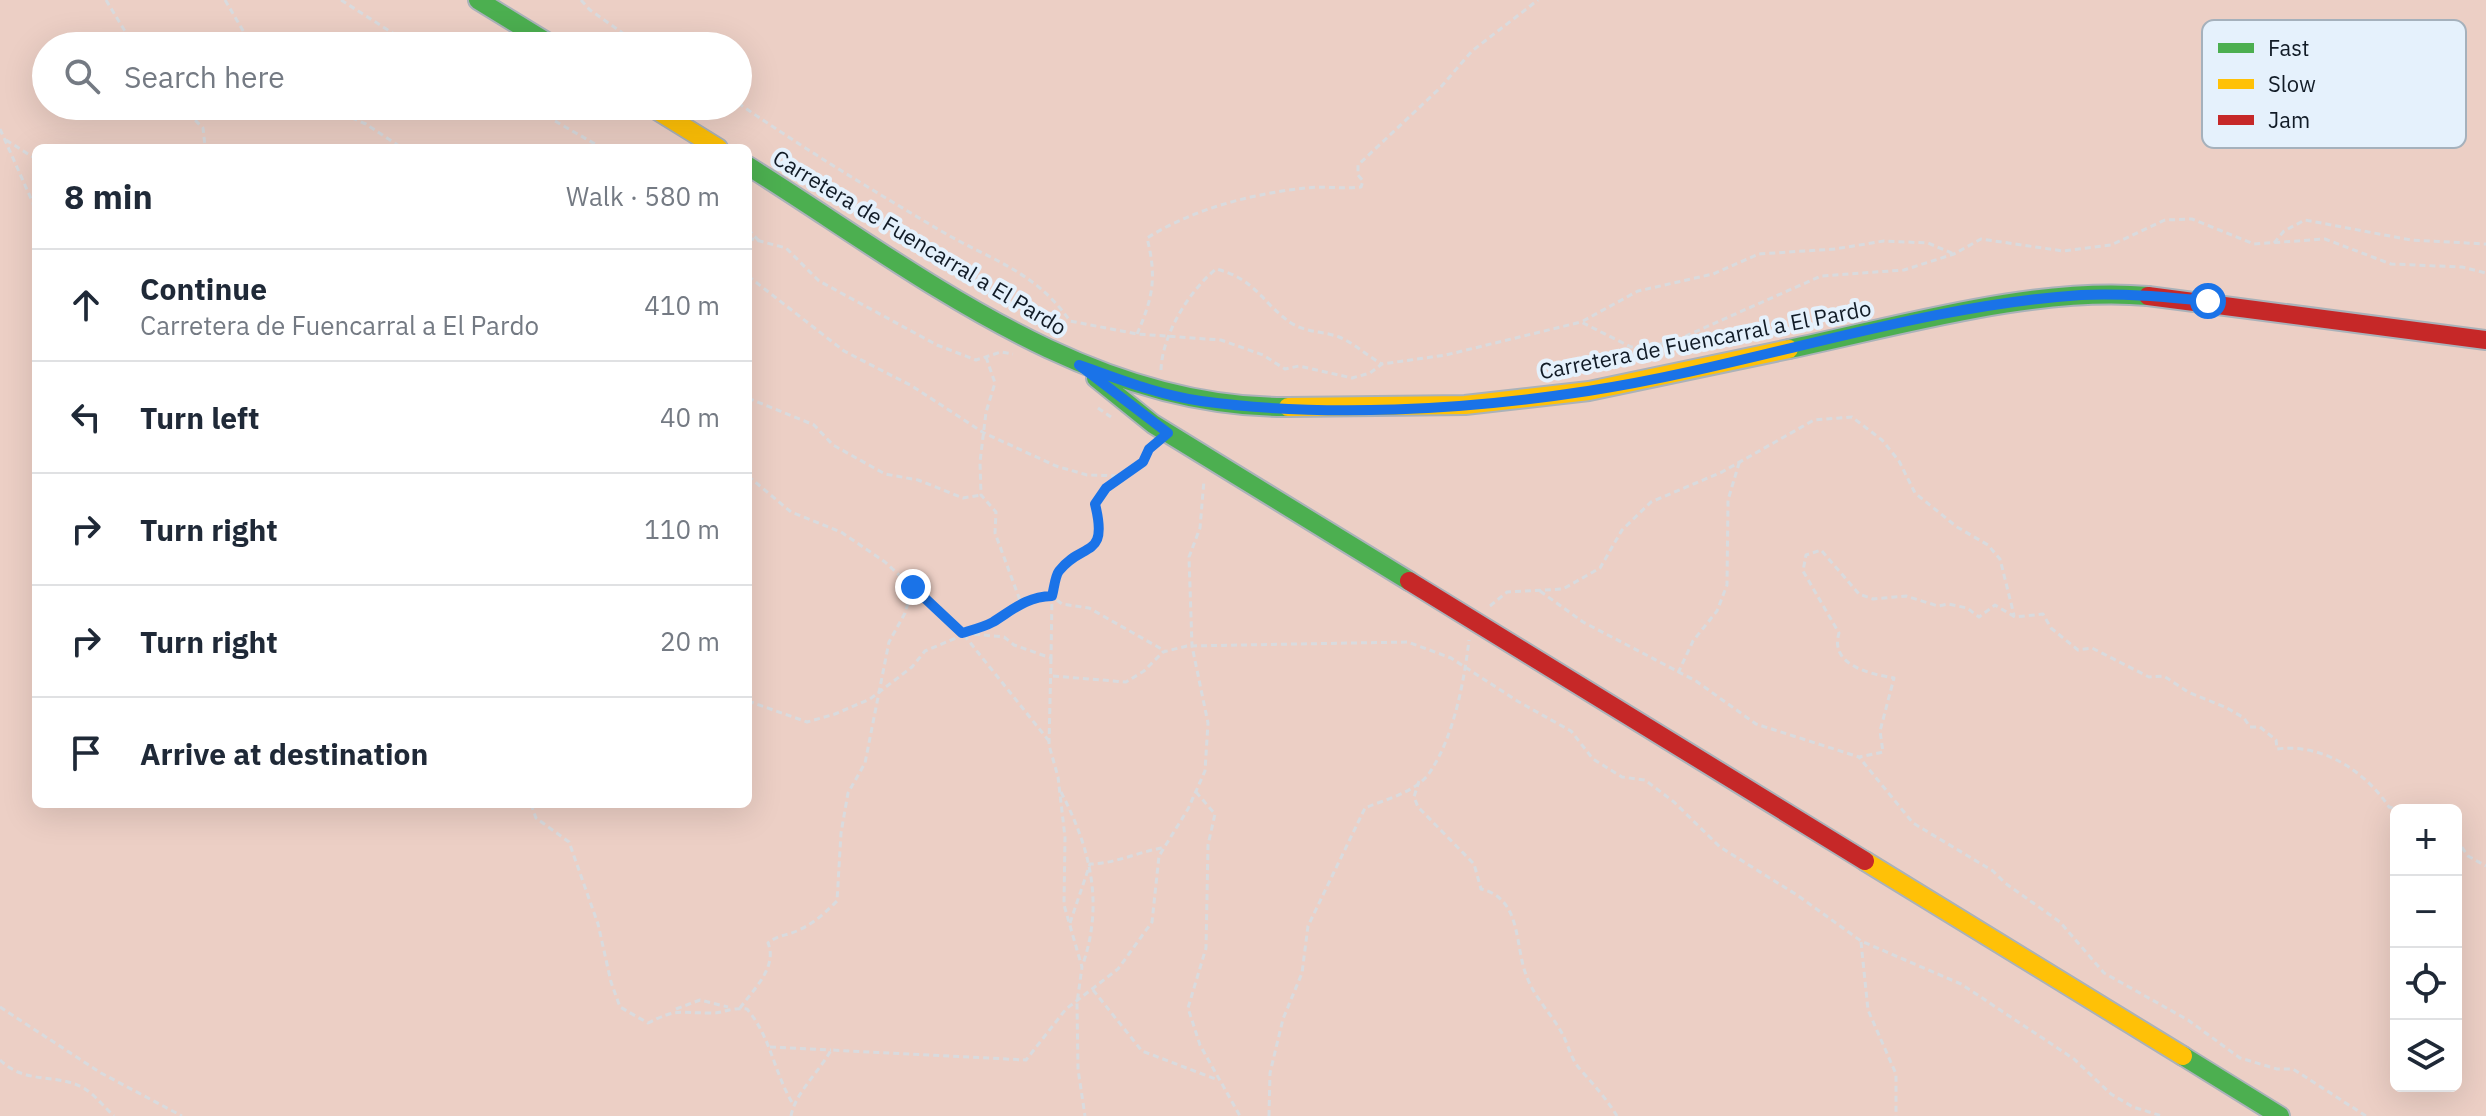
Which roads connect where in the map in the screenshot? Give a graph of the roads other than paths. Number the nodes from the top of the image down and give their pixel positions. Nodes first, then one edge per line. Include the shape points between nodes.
1 (478, 0) edge
2 (530, 32) edge
3 (673, 120) edge
4 (712, 144) edge
5 (752, 169) edge
6 (2486, 340) edge
7 (1079, 365) junction
8 (2280, 1116) edge

1 - 2 street
3 - 4 street
5 - 7 street, Carretera de Fuencarral a El Pardo via 988,317
6 - 7 street, Carretera de Fuencarral a El Pardo via 2294,310 2125,294 2036,300 1589,391 1465,405 1281,408 1199,401
7 - 8 street via 1206,457

